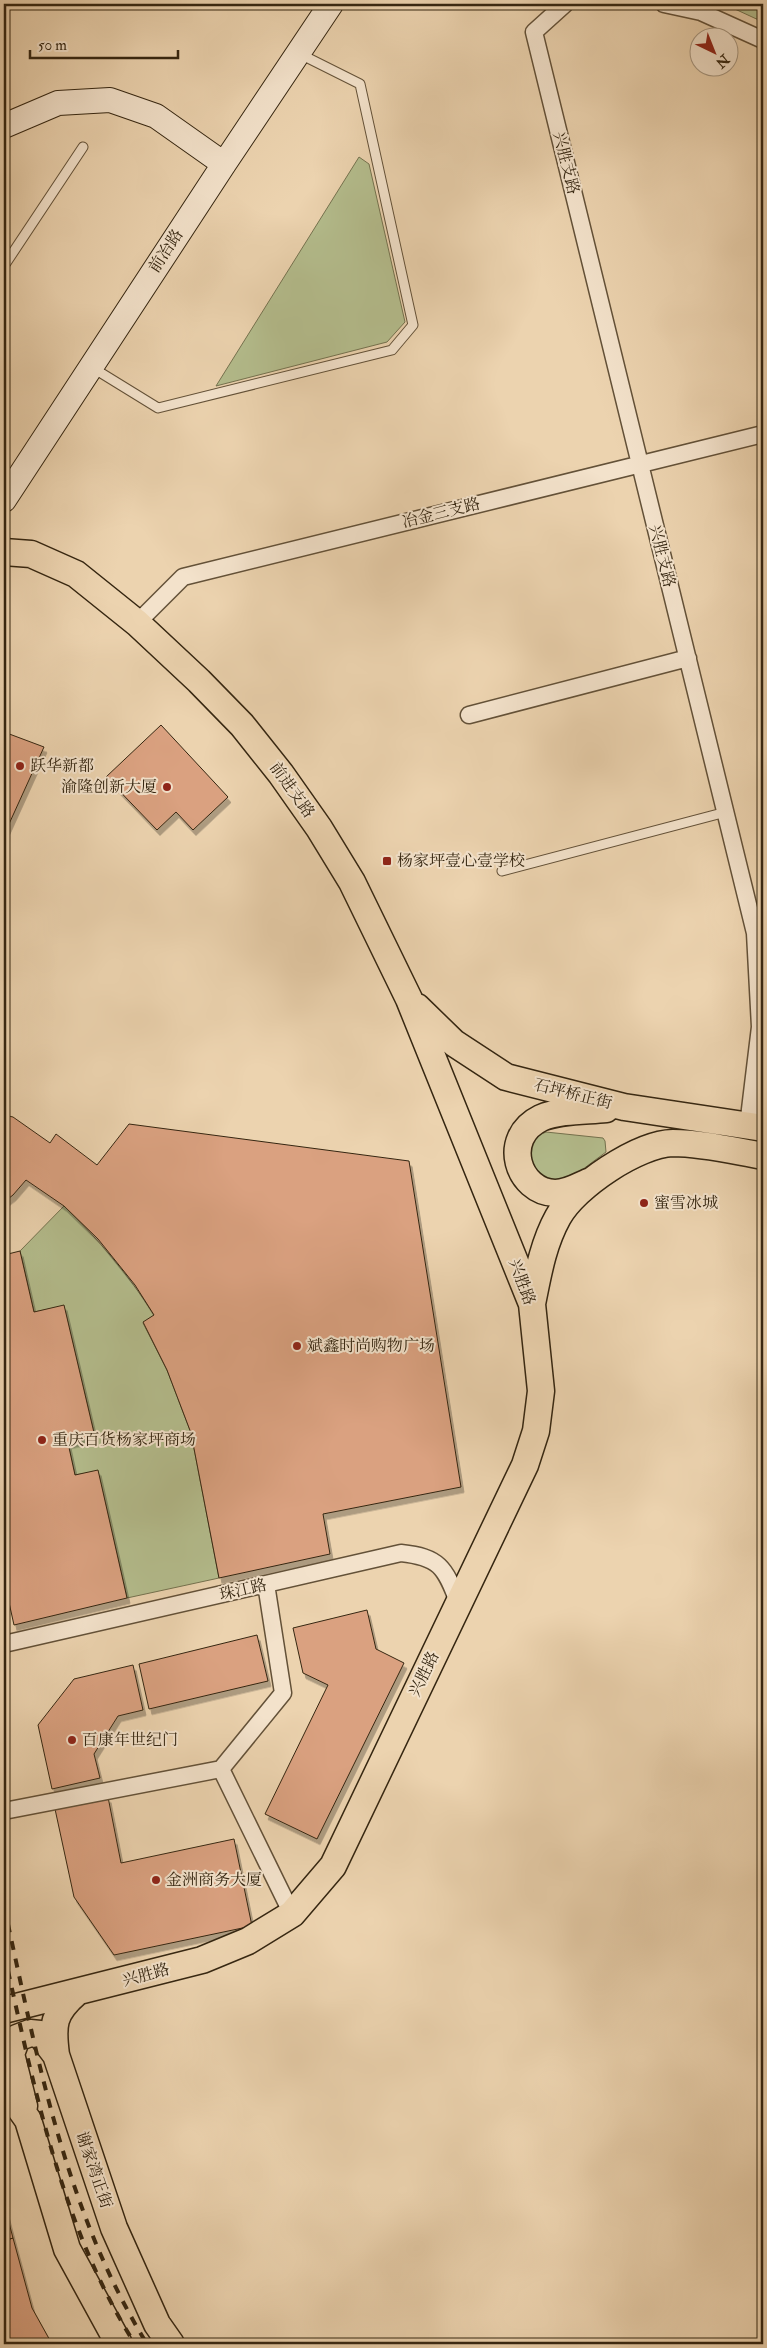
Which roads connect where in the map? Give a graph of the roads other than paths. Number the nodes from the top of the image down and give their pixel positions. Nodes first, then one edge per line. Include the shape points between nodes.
1 (331, 4) edge
2 (565, 4) edge
3 (664, 4) edge
4 (763, 40) edge
5 (300, 54) junction
6 (4, 126) edge
7 (83, 147) dead end
8 (224, 164) junction
9 (4, 266) edge
10 (91, 367) junction
11 (763, 434) edge
12 (639, 464) junction
13 (6, 493) edge
14 (4, 552) edge
15 (137, 623) junction
16 (688, 658) junction
17 (469, 715) dead end
18 (726, 812) junction
19 (502, 871) dead end
20 (759, 932) edge
21 (761, 983) edge
22 (409, 999) junction
23 (624, 1107) junction
24 (755, 1127) edge
25 (463, 1131) joint
26 (763, 1156) edge
27 (598, 1176) junction
28 (532, 1304) junction
29 (266, 1584) junction
30 (458, 1602) junction
31 (4, 1644) edge
32 (221, 1769) junction
33 (4, 1811) edge
34 (292, 1914) junction
35 (76, 1993) junction
36 (4, 2010) edge
37 (56, 2055) junction
38 (4, 2086) edge
39 (28, 2120) junction
40 (119, 2344) edge
41 (171, 2344) edge

1 - 5 street, 前冶路
2 - 12 street, 兴胜支路 via 534,32
3 - 4 street via 701,12
5 - 8 street, 前冶路
5 - 10 lane via 360,84 414,325 392,350 158,408
6 - 8 street via 58,103 110,100 156,116
7 - 9 lane
8 - 10 street, 前冶路
10 - 13 street, 前冶路
11 - 12 street, 冶金三支路
12 - 15 street, 冶金三支路 via 183,577
12 - 16 street, 兴胜支路
14 - 15 main road, 前进支路 via 31,554 76,574
15 - 22 main road, 前进支路 via 242,725 281,774 352,882
16 - 17 street
16 - 18 street, 兴胜支路
18 - 19 lane
18 - 20 street, 兴胜支路
20 - 21 street, 兴胜支路
21 - 24 street, 兴胜支路
22 - 23 main road, 石坪桥正街 via 454,1043 506,1077
22 - 25 main road, 前进支路
23 - 24 main road, 石坪桥正街
23 - 27 main road via 552,1114 533,1123 519,1140 516,1150 521,1170 545,1191 572,1190
25 - 28 main road, 兴胜路
26 - 27 main road via 671,1143 637,1152
27 - 28 main road via 559,1215 541,1260
28 - 30 main road, 兴胜路 via 541,1391 536,1430 525,1465
29 - 30 street, 珠江路 via 401,1554 422,1555 436,1562 445,1572
29 - 31 street, 珠江路
29 - 32 street via 283,1693
30 - 34 main road, 兴胜路 via 332,1866
32 - 33 street
32 - 34 street
34 - 35 main road, 兴胜路 via 248,1941 202,1960
35 - 36 main road, 兴胜路
35 - 37 main road, 谢家湾正街 via 56,2016 53,2032
37 - 39 main road via 40,2034 30,2033 17,2038 11,2054
37 - 41 main road, 谢家湾正街 via 114,2228 157,2324
38 - 39 main road
39 - 40 main road via 67,2249

